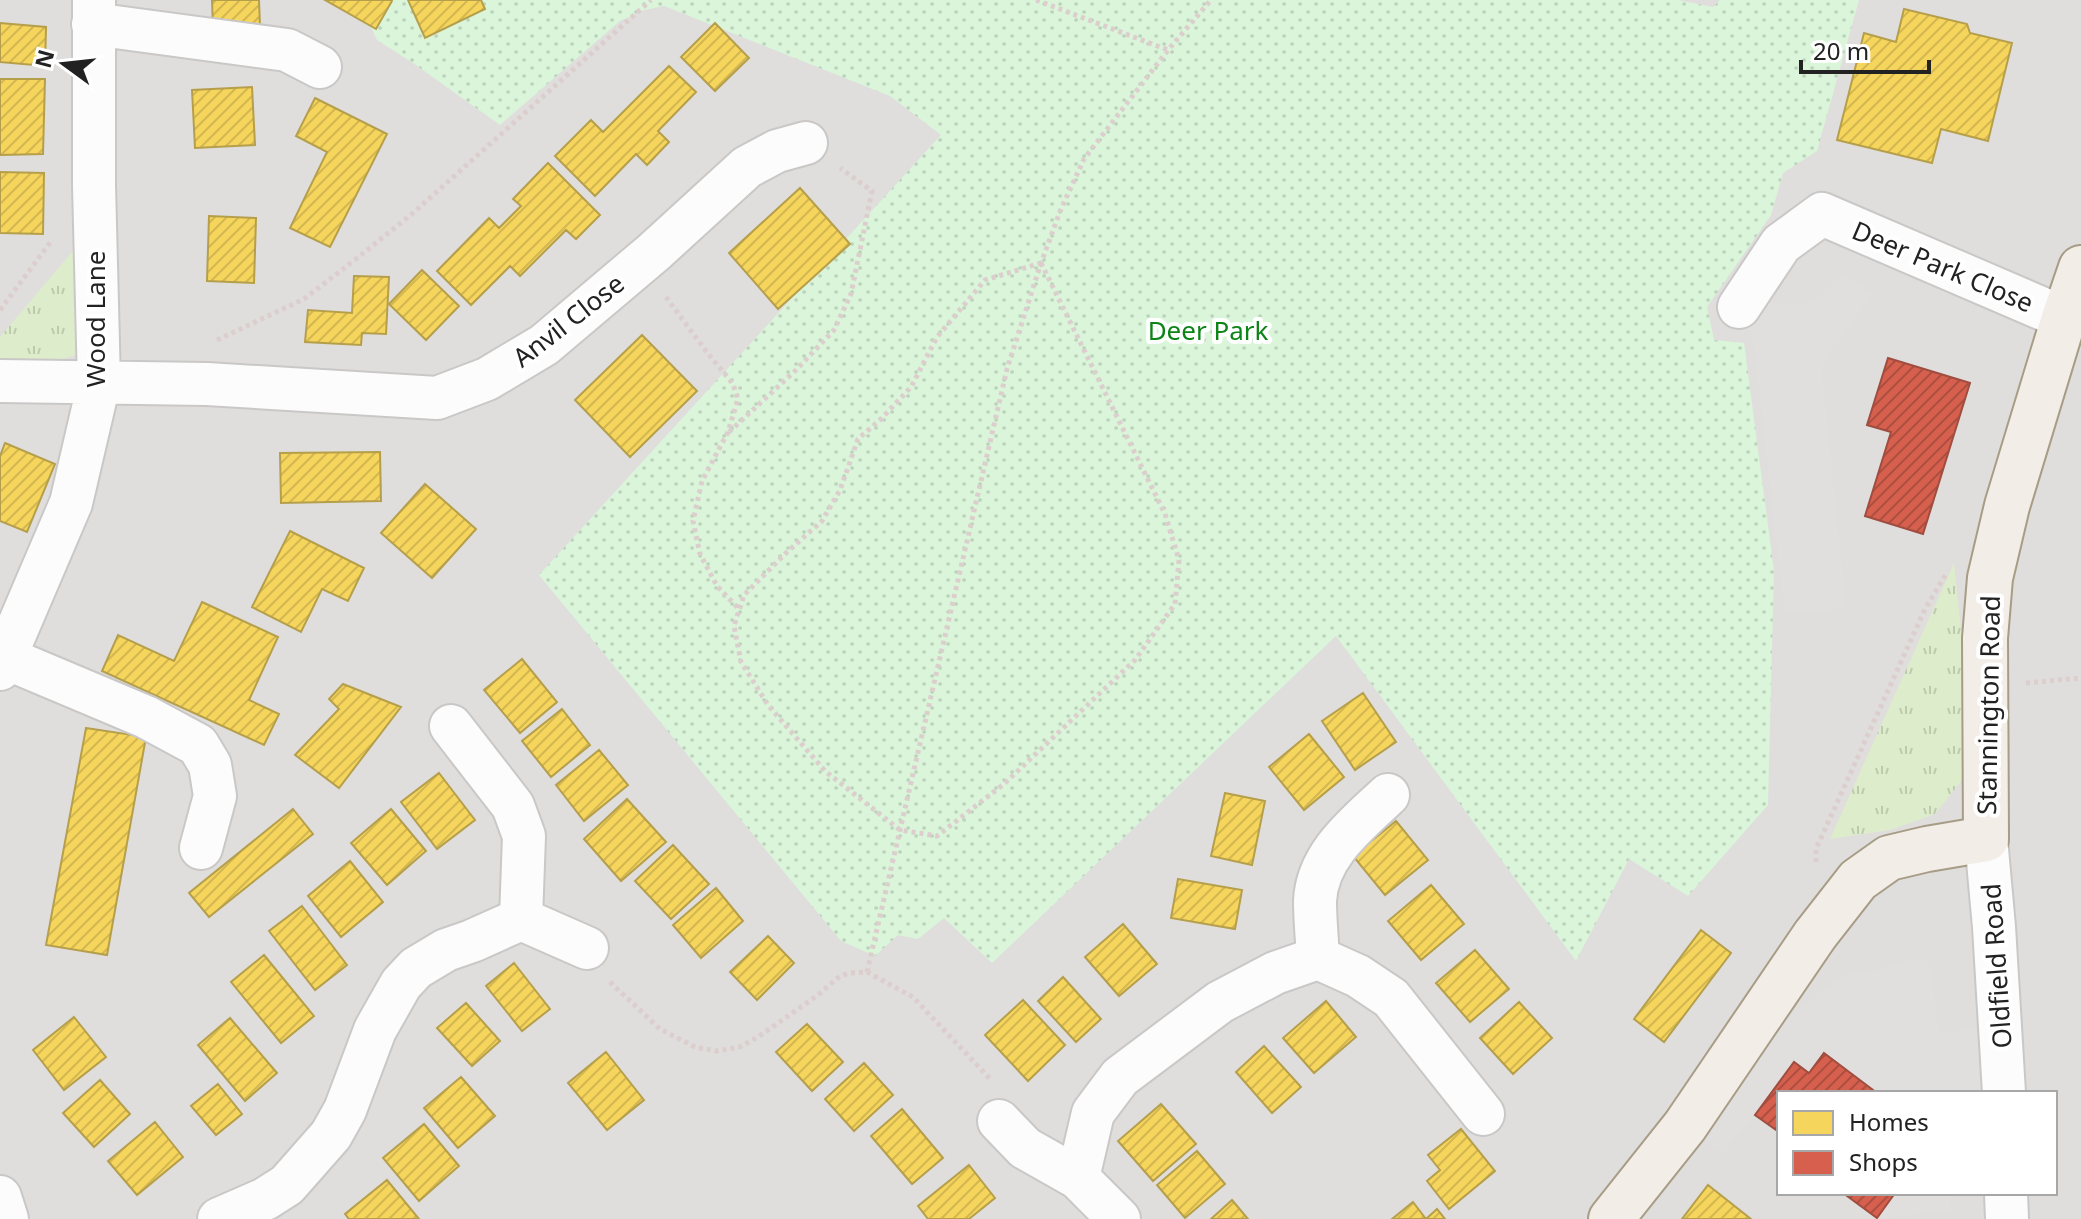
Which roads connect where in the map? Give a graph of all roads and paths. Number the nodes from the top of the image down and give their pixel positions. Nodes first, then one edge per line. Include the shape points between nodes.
1 (651, 0) edge
2 (1036, 0) edge
3 (1211, 0) edge
4 (94, 12) edge
5 (1168, 50) junction
6 (320, 67) dead end
7 (806, 143) joint
8 (94, 185) junction
9 (1041, 263) junction
10 (640, 264) junction
11 (2081, 268) edge
12 (1739, 307) dead end
13 (0, 310) edge
14 (2064, 318) junction
15 (213, 341) dead end
16 (0, 381) edge
17 (99, 383) junction
18 (728, 432) junction
19 (1949, 568) dead end
20 (739, 609) junction
21 (3, 664) edge
22 (2081, 678) edge
23 (1985, 688) junction
24 (451, 726) dead end
25 (1388, 795) dead end
26 (900, 830) junction
27 (1986, 839) junction
28 (201, 848) dead end
29 (1816, 864) dead end
30 (521, 919) junction
31 (587, 948) joint
32 (1318, 958) junction
33 (867, 972) junction
34 (2004, 1091) edge
35 (1483, 1114) dead end
36 (999, 1121) joint
37 (1078, 1178) junction
38 (2006, 1195) edge
39 (0, 1197) edge
40 (7, 1219) edge
41 (219, 1219) edge
42 (1119, 1219) edge
43 (1611, 1219) edge
44 (2007, 1219) edge

1 - 15 path via 356,259 304,299
2 - 5 path
3 - 5 path
4 - 6 street via 287,50
4 - 8 street, Wood Lane
5 - 9 path via 1084,159
7 - 10 street, Anvil Close via 747,167
7 - 18 path via 872,191 851,294 834,330
8 - 13 path
8 - 17 street, Wood Lane
9 - 20 path via 985,280 937,337 911,387 858,439 840,490 822,521 744,595
9 - 26 path via 1007,369
9 - 26 path via 1165,514 1179,560 1175,604 1135,660 1004,784 937,836
10 - 17 street, Anvil Close via 544,345 487,379 437,398
10 - 18 path via 733,384 738,399
11 - 14 main road, Stannington Road
12 - 14 street, Deer Park Close via 1815,198
14 - 23 main road, Stannington Road via 1990,578
16 - 17 street, Anvil Close
17 - 21 street, Wood Lane via 71,503
18 - 20 path via 702,481 693,521 700,554 717,586
19 - 29 path via 1925,609 1816,849
20 - 26 path via 734,626 741,662 768,705 825,771
21 - 28 street via 146,717 198,745 210,765 215,796
22 - 23 path
23 - 27 main road, Stannington Road
24 - 30 street via 513,806 524,836
25 - 32 street via 1341,840 1322,869 1315,898
26 - 33 path
27 - 34 street, Oldfield Road
27 - 43 main road, Stannington Road via 1889,858 1858,880 1685,1126
30 - 31 street
30 - 41 street via 416,968 375,1030 331,1135 287,1185
31 - 33 path via 603,976 660,1029 695,1047 717,1051 749,1042 840,976
32 - 35 street via 1391,998
32 - 37 street via 1220,1002 1120,1077 1093,1113
33 - 36 path via 913,997 1006,1096
36 - 37 street via 1025,1148
37 - 42 street
38 - 44 street
39 - 40 street

